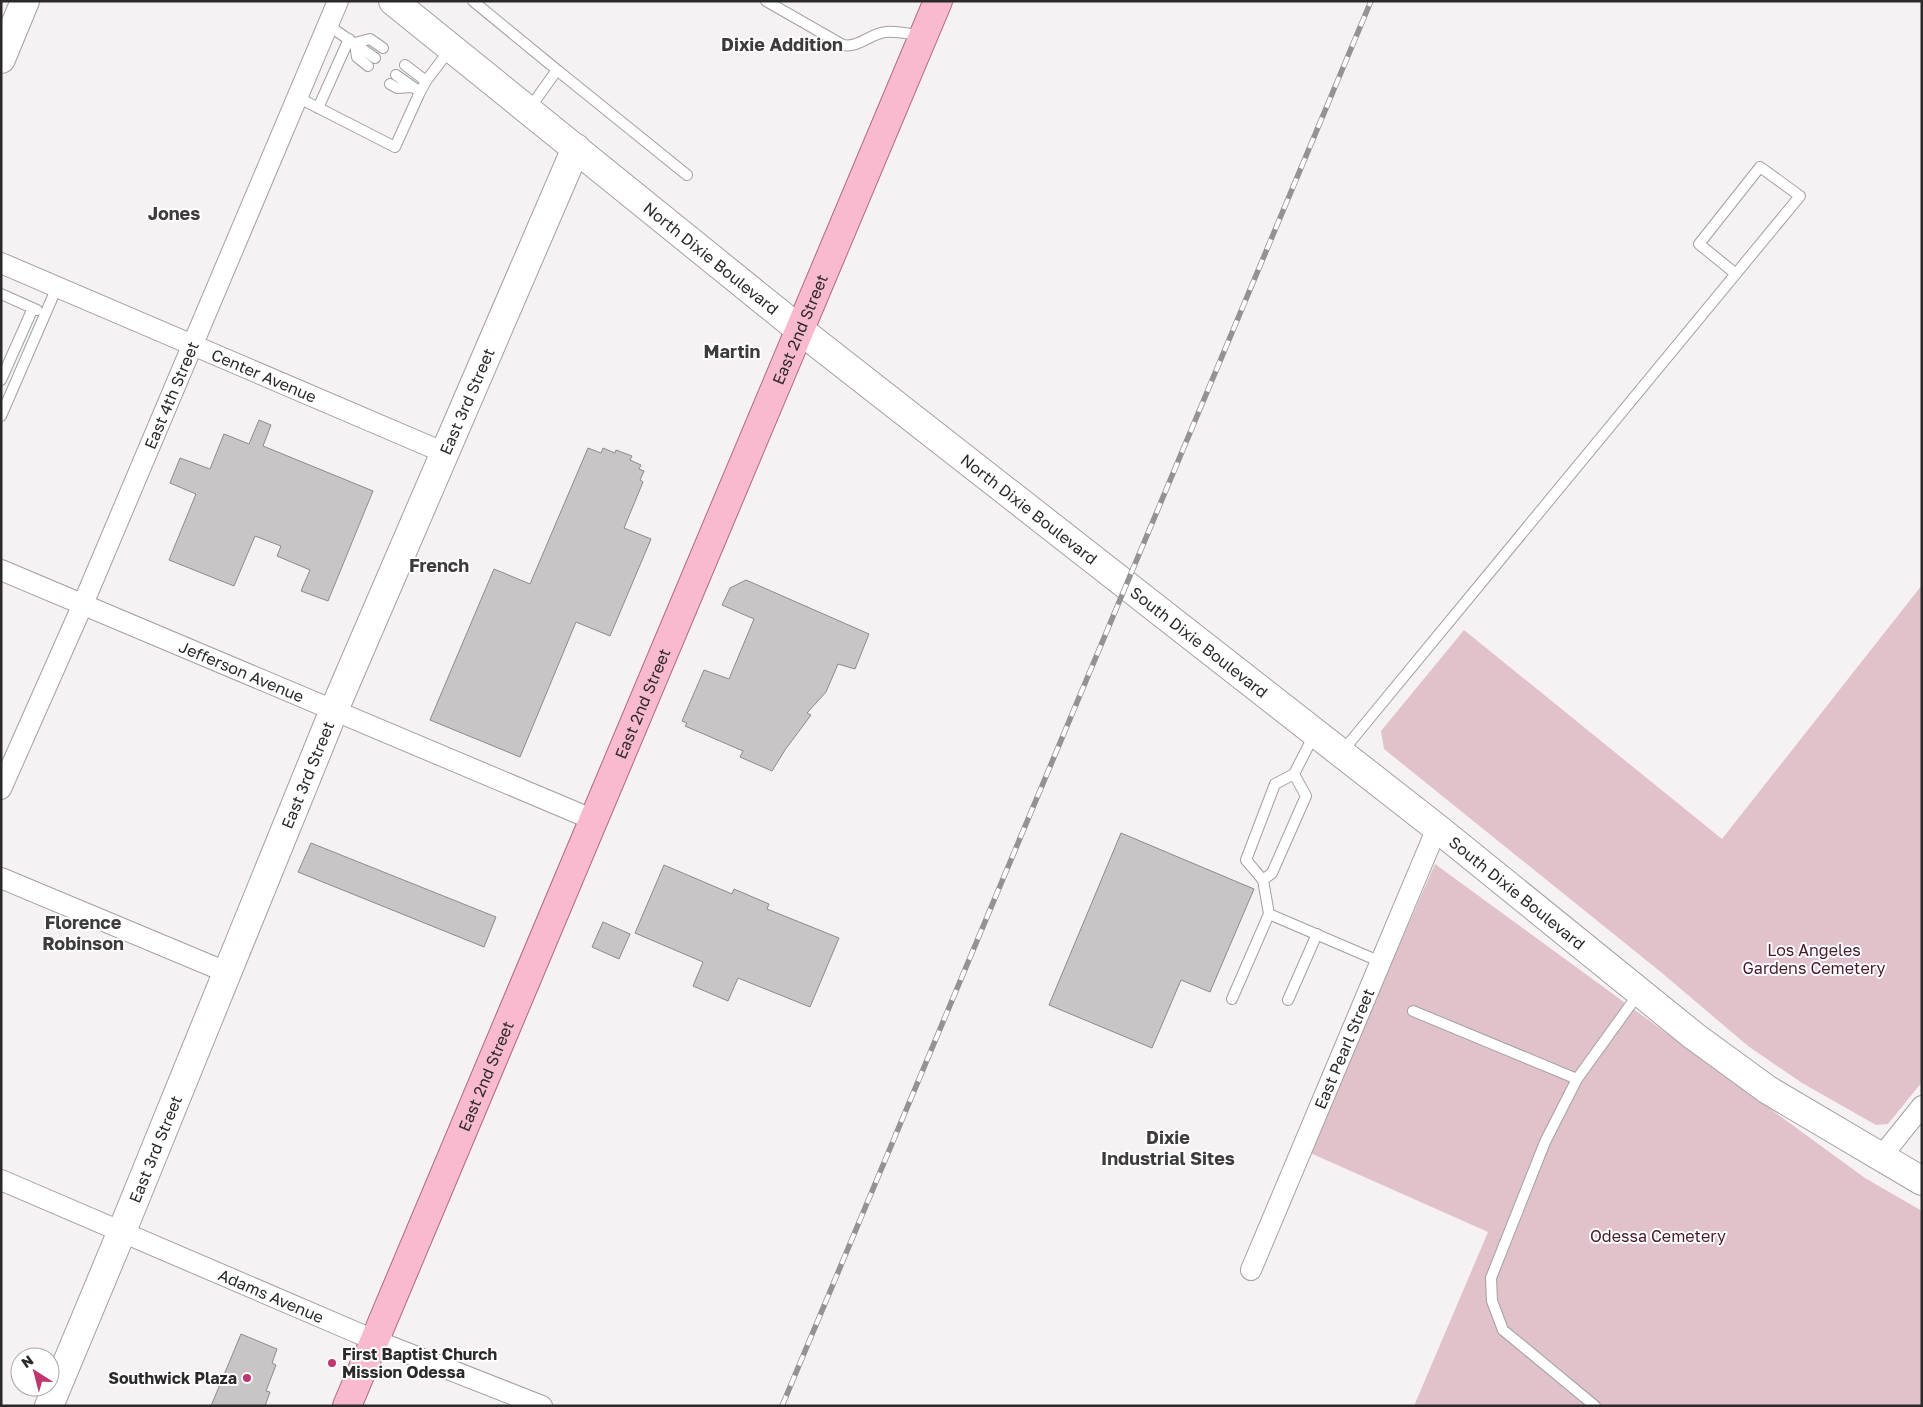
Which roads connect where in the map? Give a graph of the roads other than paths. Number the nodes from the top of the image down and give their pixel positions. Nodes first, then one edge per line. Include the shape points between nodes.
1 (25, 1) edge
2 (338, 1) edge
3 (393, 1) edge
4 (473, 1) edge
5 (766, 1) edge
6 (938, 1) edge
7 (328, 24) junction
8 (923, 36) junction
9 (352, 41) junction
10 (383, 48) dead end
11 (451, 48) junction
12 (1, 59) edge
13 (371, 62) dead end
14 (404, 65) dead end
15 (558, 70) junction
16 (393, 79) dead end
17 (426, 81) junction
18 (416, 90) junction
19 (297, 97) junction
20 (318, 108) junction
21 (528, 110) junction
22 (576, 148) junction
23 (687, 175) dead end
24 (1, 263) edge
25 (1736, 274) junction
26 (57, 287) junction
27 (1, 294) edge
28 (33, 308) junction
29 (46, 314) junction
30 (800, 330) junction
31 (192, 345) junction
32 (1, 380) edge
33 (6, 392) edge
34 (1, 416) edge
35 (445, 453) junction
36 (1, 570) edge
37 (1126, 586) joint
38 (83, 604) junction
39 (334, 710) junction
40 (1315, 733) junction
41 (1341, 753) junction
42 (1294, 774) junction
43 (1, 789) edge
44 (594, 820) junction
45 (1436, 828) junction
46 (1, 878) edge
47 (1263, 880) junction
48 (1269, 914) junction
49 (1317, 934) junction
50 (1381, 962) junction
51 (226, 972) junction
52 (1640, 992) junction
53 (1232, 998) dead end
54 (1288, 1000) dead end
55 (1414, 1010) dead end
56 (1577, 1079) junction
57 (1922, 1106) edge
58 (1881, 1157) junction
59 (1, 1180) edge
60 (1922, 1181) edge
61 (122, 1231) junction
62 (1251, 1270) dead end
63 (374, 1340) junction
64 (49, 1406) edge
65 (347, 1406) edge
66 (542, 1406) edge
67 (1594, 1406) edge

1 - 12 main road
2 - 7 street, East 4th Street
3 - 11 main road, North Dixie Boulevard
4 - 15 lane
5 - 8 lane via 843,45 859,43 884,32
6 - 8 main road, East 2nd Street
7 - 9 lane
7 - 19 street, East 4th Street
8 - 30 main road, East 2nd Street
9 - 10 lane via 370,39
9 - 13 lane
9 - 20 lane
11 - 17 lane
11 - 21 main road, North Dixie Boulevard
14 - 17 lane
15 - 21 lane
15 - 23 lane
16 - 18 lane via 396,88
17 - 18 lane
18 - 20 lane via 395,147
19 - 20 lane
19 - 31 street, East 4th Street
21 - 22 main road, North Dixie Boulevard
22 - 30 main road, North Dixie Boulevard
22 - 35 main road, East 3rd Street
24 - 26 street, Center Avenue
25 - 25 lane via 1800,196 1760,167 1699,244
25 - 41 lane
26 - 29 lane
26 - 31 street, Center Avenue
27 - 28 lane
28 - 29 lane
28 - 32 lane
29 - 33 lane
30 - 37 main road, North Dixie Boulevard
30 - 44 main road, East 2nd Street
31 - 35 street, Center Avenue
31 - 38 street, East 4th Street
33 - 34 lane
35 - 39 main road, East 3rd Street
36 - 38 street, Jefferson Avenue
37 - 40 main road, South Dixie Boulevard
38 - 39 street, Jefferson Avenue
38 - 43 street, East 4th Street
39 - 44 street, Jefferson Avenue
39 - 51 main road, East 3rd Street
40 - 41 main road, South Dixie Boulevard
40 - 42 lane
41 - 45 main road, South Dixie Boulevard
42 - 47 lane via 1306,796 1272,873
42 - 47 lane via 1275,784 1246,860
44 - 63 main road, East 2nd Street
45 - 50 street, East Pearl Street
45 - 52 main road, South Dixie Boulevard
46 - 51 street
47 - 48 lane
48 - 49 lane
48 - 53 lane
49 - 50 lane
49 - 54 lane
50 - 62 street, East Pearl Street
51 - 61 main road, East 3rd Street
52 - 56 lane
52 - 58 main road, South Dixie Boulevard via 1768,1090
55 - 56 lane
56 - 67 lane via 1544,1142 1491,1278 1492,1301 1503,1330
57 - 58 street
58 - 60 main road, South Dixie Boulevard
59 - 61 street, Adams Avenue
61 - 63 street, Adams Avenue
61 - 64 main road, East 3rd Street
63 - 65 main road, East 2nd Street
63 - 66 street, Adams Avenue

